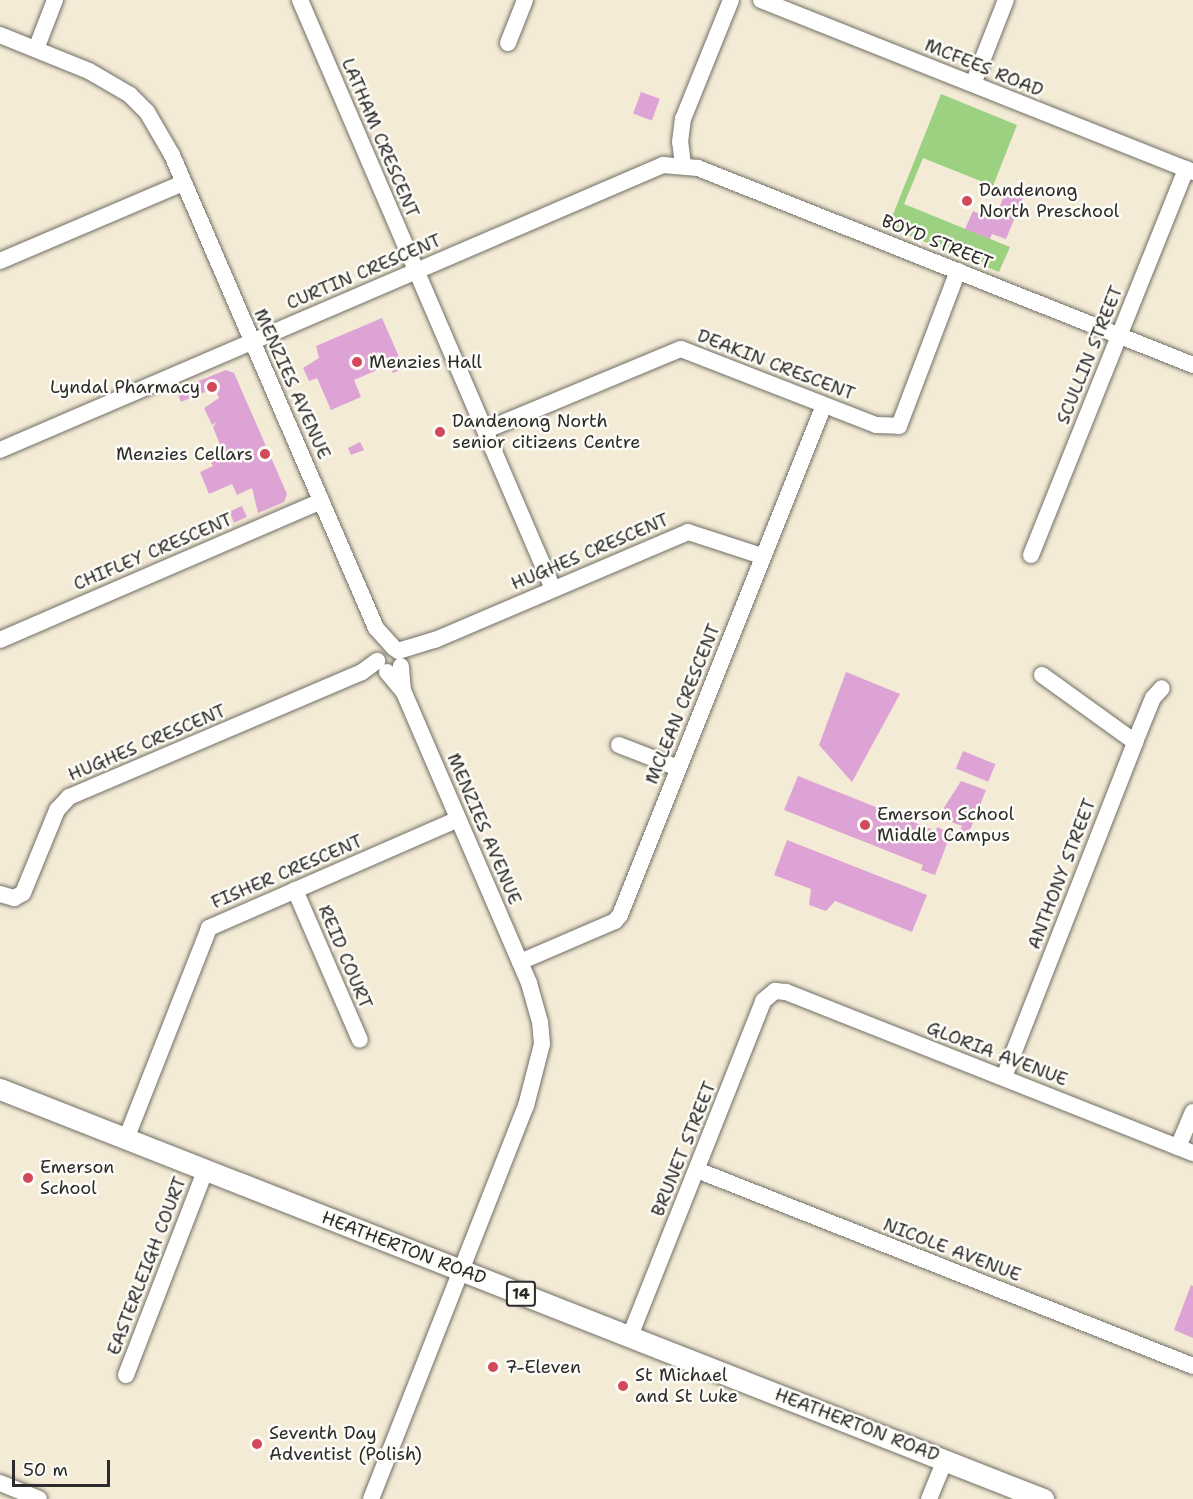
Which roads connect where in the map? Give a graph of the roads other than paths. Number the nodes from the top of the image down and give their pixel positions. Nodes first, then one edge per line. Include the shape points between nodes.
1 (55, 0) edge
2 (300, 0) edge
3 (525, 0) edge
4 (731, 0) edge
5 (761, 0) edge
6 (1006, 0) edge
7 (792, 6) edge
8 (0, 35) edge
9 (508, 43) dead end
10 (36, 49) junction
11 (973, 84) junction
12 (683, 119) junction
13 (663, 165) junction
14 (683, 165) junction
15 (1189, 170) edge
16 (183, 183) junction
17 (0, 261) edge
18 (416, 271) junction
19 (958, 271) junction
20 (1118, 335) junction
21 (252, 342) junction
22 (1193, 365) edge
23 (824, 405) junction
24 (486, 430) junction
25 (0, 450) edge
26 (321, 501) junction
27 (1031, 555) dead end
28 (762, 556) junction
29 (553, 589) junction
30 (0, 640) edge
31 (390, 661) junction
32 (1042, 675) dead end
33 (1162, 688) dead end
34 (1135, 742) junction
35 (619, 745) dead end
36 (678, 768) junction
37 (458, 819) junction
38 (295, 890) junction
39 (0, 894) edge
40 (520, 962) junction
41 (786, 992) joint
42 (360, 1040) dead end
43 (1004, 1077) junction
44 (0, 1089) edge
45 (1193, 1112) edge
46 (126, 1140) junction
47 (1186, 1150) edge
48 (697, 1170) junction
49 (204, 1171) junction
50 (461, 1271) junction
51 (630, 1336) junction
52 (1193, 1366) edge
53 (126, 1375) dead end
54 (945, 1460) junction
55 (0, 1483) edge
56 (39, 1499) edge
57 (371, 1499) edge
58 (929, 1499) edge
59 (1043, 1499) edge

1 - 10 street
2 - 18 street, LATHAM CRESCENT
3 - 9 street
4 - 12 street
5 - 7 street, MCFEES ROAD
6 - 11 street
7 - 11 street, MCFEES ROAD
8 - 10 street, MENZIES AVENUE
10 - 16 street, MENZIES AVENUE via 128,82 152,102 169,136
11 - 15 street, MCFEES ROAD
12 - 13 street
12 - 14 street
13 - 14 street, BOYD STREET
13 - 18 street, CURTIN CRESCENT
14 - 19 street, BOYD STREET
15 - 20 street, SCULLIN STREET
16 - 17 street
16 - 21 street, MENZIES AVENUE
18 - 21 street, CURTIN CRESCENT
18 - 24 street, LATHAM CRESCENT
19 - 20 street, BOYD STREET
19 - 23 street, DEAKIN CRESCENT via 899,426 883,427
20 - 22 street, BOYD STREET
20 - 27 street, SCULLIN STREET
21 - 25 street, CURTIN CRESCENT
21 - 26 street, MENZIES AVENUE
23 - 24 street, DEAKIN CRESCENT via 681,349
23 - 28 street, MCLEAN CRESCENT
24 - 29 street, LATHAM CRESCENT
26 - 30 street, CHIFLEY CRESCENT
26 - 31 street, MENZIES AVENUE
28 - 29 street, HUGHES CRESCENT via 688,532
28 - 36 street, MCLEAN CRESCENT
29 - 31 street, HUGHES CRESCENT
31 - 37 street, MENZIES AVENUE
31 - 39 street, HUGHES CRESCENT via 69,797 57,810 23,893 14,898
32 - 34 street
33 - 34 street, ANTHONY STREET via 1153,698
34 - 43 street, ANTHONY STREET
35 - 36 street
36 - 40 street, MCLEAN CRESCENT via 620,915 615,921
37 - 38 street, FISHER CRESCENT
37 - 40 street, MENZIES AVENUE
38 - 42 street, REID COURT
38 - 46 street, FISHER CRESCENT via 209,928
40 - 50 street, MENZIES AVENUE via 540,1022 542,1044 526,1106
41 - 43 street, GLORIA AVENUE
41 - 48 street, BRUNET STREET via 771,993 763,1001
43 - 47 street, GLORIA AVENUE
44 - 46 main road, HEATHERTON ROAD / 14
45 - 47 street
46 - 49 main road, HEATHERTON ROAD / 14
48 - 51 street, BRUNET STREET
48 - 52 street, NICOLE AVENUE
49 - 50 main road, HEATHERTON ROAD / 14
49 - 53 street, EASTERLEIGH COURT
50 - 51 main road, HEATHERTON ROAD / 14
50 - 57 street, MENZIES AVENUE
51 - 54 main road, HEATHERTON ROAD / 14
54 - 58 street
54 - 59 main road, HEATHERTON ROAD / 14
55 - 56 street

